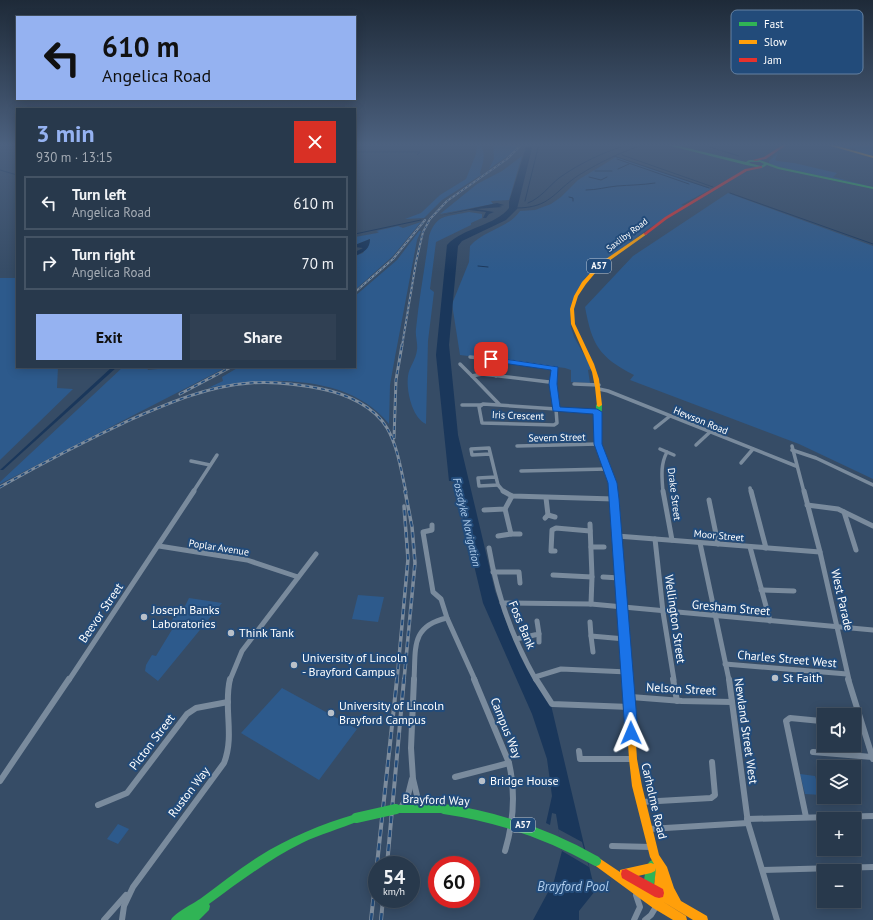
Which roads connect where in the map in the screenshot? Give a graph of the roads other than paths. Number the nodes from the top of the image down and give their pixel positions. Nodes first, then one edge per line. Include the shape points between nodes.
1 (713, 187) edge
2 (470, 357) dead end
3 (502, 360) junction
4 (460, 364) dead end
5 (595, 371) joint
6 (472, 376) junction
7 (496, 376) junction
8 (553, 384) junction
9 (574, 384) dead end
10 (599, 387) junction
11 (499, 404) junction
12 (462, 405) dead end
13 (481, 405) junction
14 (556, 409) junction
15 (597, 412) junction
16 (670, 416) junction
17 (654, 428) dead end
18 (710, 432) junction
19 (598, 444) junction
20 (696, 445) dead end
21 (517, 446) dead end
22 (660, 449) dead end
23 (753, 449) junction
24 (667, 452) junction
25 (490, 454) dead end
26 (674, 454) dead end
27 (217, 455) dead end
28 (191, 461) dead end
29 (741, 463) dead end
30 (210, 465) junction
31 (796, 466) junction
32 (607, 469) junction
33 (521, 471) dead end
34 (496, 477) junction
35 (498, 485) junction
36 (873, 485) edge
37 (750, 488) dead end
38 (512, 496) junction
39 (546, 498) junction
40 (614, 499) junction
41 (709, 500) dead end
42 (807, 505) junction
43 (505, 509) junction
44 (484, 510) dead end
45 (844, 512) junction
46 (555, 517) dead end
47 (590, 524) dead end
48 (432, 525) dead end
49 (873, 526) edge
50 (590, 531) junction
51 (512, 534) junction
52 (520, 534) dead end
53 (498, 536) dead end
54 (617, 536) junction
55 (655, 539) junction
56 (672, 540) junction
57 (700, 543) junction
58 (718, 544) junction
59 (159, 546) junction
60 (591, 547) junction
61 (604, 547) dead end
62 (750, 547) junction
63 (488, 548) dead end
64 (766, 548) junction
65 (856, 550) dead end
66 (555, 551) dead end
67 (820, 552) junction
68 (316, 554) dead end
69 (493, 572) junction
70 (552, 575) dead end
71 (298, 577) junction
72 (592, 577) junction
73 (603, 577) dead end
74 (621, 578) junction
75 (520, 583) dead end
76 (762, 590) junction
77 (794, 591) dead end
78 (502, 603) junction
79 (591, 604) junction
80 (623, 608) junction
81 (663, 612) junction
82 (714, 616) junction
83 (447, 618) junction
84 (537, 621) dead end
85 (770, 621) junction
86 (590, 622) dead end
87 (836, 627) junction
88 (873, 630) edge
89 (539, 634) junction
90 (591, 636) junction
91 (516, 639) junction
92 (625, 639) junction
93 (539, 642) dead end
94 (593, 652) dead end
95 (725, 664) junction
96 (628, 672) junction
97 (847, 674) junction
98 (535, 677) junction
99 (630, 697) junction
100 (677, 701) junction
101 (228, 702) junction
102 (732, 702) junction
103 (630, 707) junction
104 (817, 721) edge
105 (579, 750) dead end
106 (812, 752) dead end
107 (873, 758) edge
108 (633, 759) junction
109 (712, 762) dead end
110 (509, 763) junction
111 (455, 778) dead end
112 (413, 779) junction
113 (0, 781) edge
114 (641, 802) junction
115 (98, 806) dead end
116 (420, 808) junction
117 (399, 809) junction
118 (873, 816) edge
119 (806, 817) junction
120 (748, 821) junction
121 (649, 828) junction
122 (612, 846) dead end
123 (654, 847) junction
124 (505, 851) dead end
125 (655, 857) junction
126 (661, 867) junction
127 (873, 867) edge
128 (651, 868) junction
129 (763, 870) junction
130 (615, 872) junction
131 (626, 874) junction
132 (648, 887) junction
133 (632, 888) junction
134 (131, 890) junction
135 (659, 893) junction
136 (216, 894) junction
137 (655, 903) junction
138 (680, 906) junction
139 (648, 918) edge
140 (104, 920) edge
141 (122, 920) edge
142 (176, 920) edge
143 (192, 920) edge
144 (634, 920) edge
145 (682, 920) edge
146 (703, 920) edge
147 (777, 920) edge

1 - 5 main road, Saxilby Road / A57 via 662,220 595,269 585,280 575,297 572,318 578,339
2 - 3 street
3 - 7 street
3 - 8 street via 554,367 556,369
4 - 6 street
5 - 10 main road, Carholme Road / A57
6 - 7 street
6 - 11 street
7 - 8 street
8 - 14 street
9 - 10 street, Hewson Road
10 - 15 main road, Carholme Road / A57
10 - 16 street, Hewson Road
11 - 13 street, Iris Crescent
11 - 14 street, Iris Crescent
12 - 13 street, Iris Crescent
13 - 14 street, Iris Crescent via 479,406 482,423 554,424 557,423
14 - 15 street, Iris Crescent
15 - 19 main road, Carholme Road / A57
16 - 17 street
16 - 18 street, Hewson Road
18 - 20 street
18 - 23 street, Hewson Road
19 - 21 street, Severn Street
19 - 32 main road, Carholme Road / A57
22 - 24 street, Drake Street
23 - 29 street
23 - 31 street, Hewson Road
24 - 26 street, Drake Street
24 - 56 street, Drake Street via 662,460 662,484
25 - 34 street
27 - 30 street, Beevor Street
28 - 30 street
30 - 59 street, Beevor Street
31 - 36 street, West Parade via 792,448
31 - 42 street, West Parade
32 - 33 street
32 - 40 main road, Carholme Road / A57
34 - 35 street
34 - 35 street via 478,478 480,486
35 - 38 street
37 - 64 street
38 - 39 street
38 - 43 street
39 - 40 street
39 - 46 street via 547,516
40 - 54 main road, Carholme Road / A57
41 - 58 street
42 - 45 street
42 - 67 street, West Parade
43 - 44 street
43 - 51 street
45 - 49 street
45 - 65 street
47 - 50 street
48 - 83 street, Campus Way via 432,530 423,532 433,592 441,599
50 - 60 street
50 - 66 street via 556,528 552,530 552,551
51 - 52 street
51 - 53 street
54 - 55 street, Moor Street
54 - 74 main road, Carholme Road / A57
55 - 56 street, Moor Street
55 - 81 street, Wellington Street
56 - 57 street, Moor Street
57 - 58 street, Moor Street
57 - 82 street, Newland Street West
58 - 62 street, Moor Street
59 - 71 street, Poplar Avenue via 247,560
59 - 113 street, Beevor Street
60 - 61 street
60 - 72 street
62 - 64 street, Moor Street
62 - 76 street
63 - 69 street, Foss Bank
64 - 67 street, Moor Street
67 - 87 street, West Parade
68 - 71 street, Ruston Way
69 - 75 street via 519,572
69 - 78 street, Foss Bank
70 - 72 street
71 - 101 street, Ruston Way via 242,651 228,685
72 - 79 street
73 - 74 street
74 - 80 main road, Carholme Road / A57
76 - 77 street
76 - 85 street
78 - 79 street, Gresham Street
78 - 91 street, Foss Bank
79 - 80 street, Gresham Street
80 - 81 street, Gresham Street
80 - 92 main road, Carholme Road / A57
81 - 82 street, Gresham Street
81 - 100 street, Wellington Street
82 - 85 street, Gresham Street
82 - 95 street, Newland Street West
83 - 110 street, Campus Way
83 - 112 street via 426,625 416,639 411,748
84 - 89 street
85 - 87 street, Gresham Street
86 - 90 street
87 - 88 street, Gresham Street
87 - 97 street, West Parade
89 - 91 street
89 - 93 street
90 - 92 street
90 - 94 street
91 - 98 street, Foss Bank
92 - 96 main road, Carholme Road / A57
95 - 97 street, Charles Street West
95 - 102 street, Newland Street West
96 - 98 street via 561,669
96 - 99 main road, Carholme Road / A57
97 - 107 street, West Parade
98 - 103 street, Foss Bank via 552,704
99 - 100 street, Nelson Street
99 - 103 main road, Carholme Road / A57
100 - 102 street, Nelson Street
101 - 115 street, Picton Street via 196,708 187,714 128,793
101 - 134 street, Ruston Way via 230,744 224,762 213,782 158,850
102 - 120 street, Newland Street West
103 - 108 main road, Carholme Road / A57
104 - 119 street via 790,718 786,721
105 - 108 street via 580,759
106 - 107 street
108 - 114 main road, Carholme Road / A57
109 - 114 street via 715,795 711,798
110 - 111 street
110 - 124 street, Campus Way via 515,812
112 - 116 street
112 - 117 street via 408,795
114 - 121 main road, Carholme Road / A57
116 - 117 main road, Brayford Way / A57
116 - 130 main road, Brayford Way / A57, bridge via 495,816 530,827 569,845
117 - 136 main road, Brayford Way / A57, bridge via 328,826 297,839 258,862
118 - 119 street
119 - 120 street
120 - 121 street
120 - 129 street, Newland Street West
121 - 123 main road, Carholme Road / A57
122 - 123 street
123 - 125 main road, Carholme Road / A57
125 - 126 main road, Carholme Road
125 - 128 main road, Carholme Road
126 - 135 main road
126 - 138 main road, Carholme Road via 670,891
127 - 129 street
128 - 131 main road
128 - 132 main road, Carholme Road
129 - 147 street, Newland Street West
130 - 131 main road
130 - 133 main road
131 - 132 main road
132 - 135 main road
132 - 137 main road
133 - 137 main road
133 - 144 street via 640,907
134 - 140 street, Ruston Way
134 - 141 street, Ruston Way via 122,911
135 - 137 main road
135 - 138 main road
136 - 142 main road, Brayford Way
136 - 143 main road, Brayford Way
137 - 139 street
137 - 145 main road
138 - 146 main road

